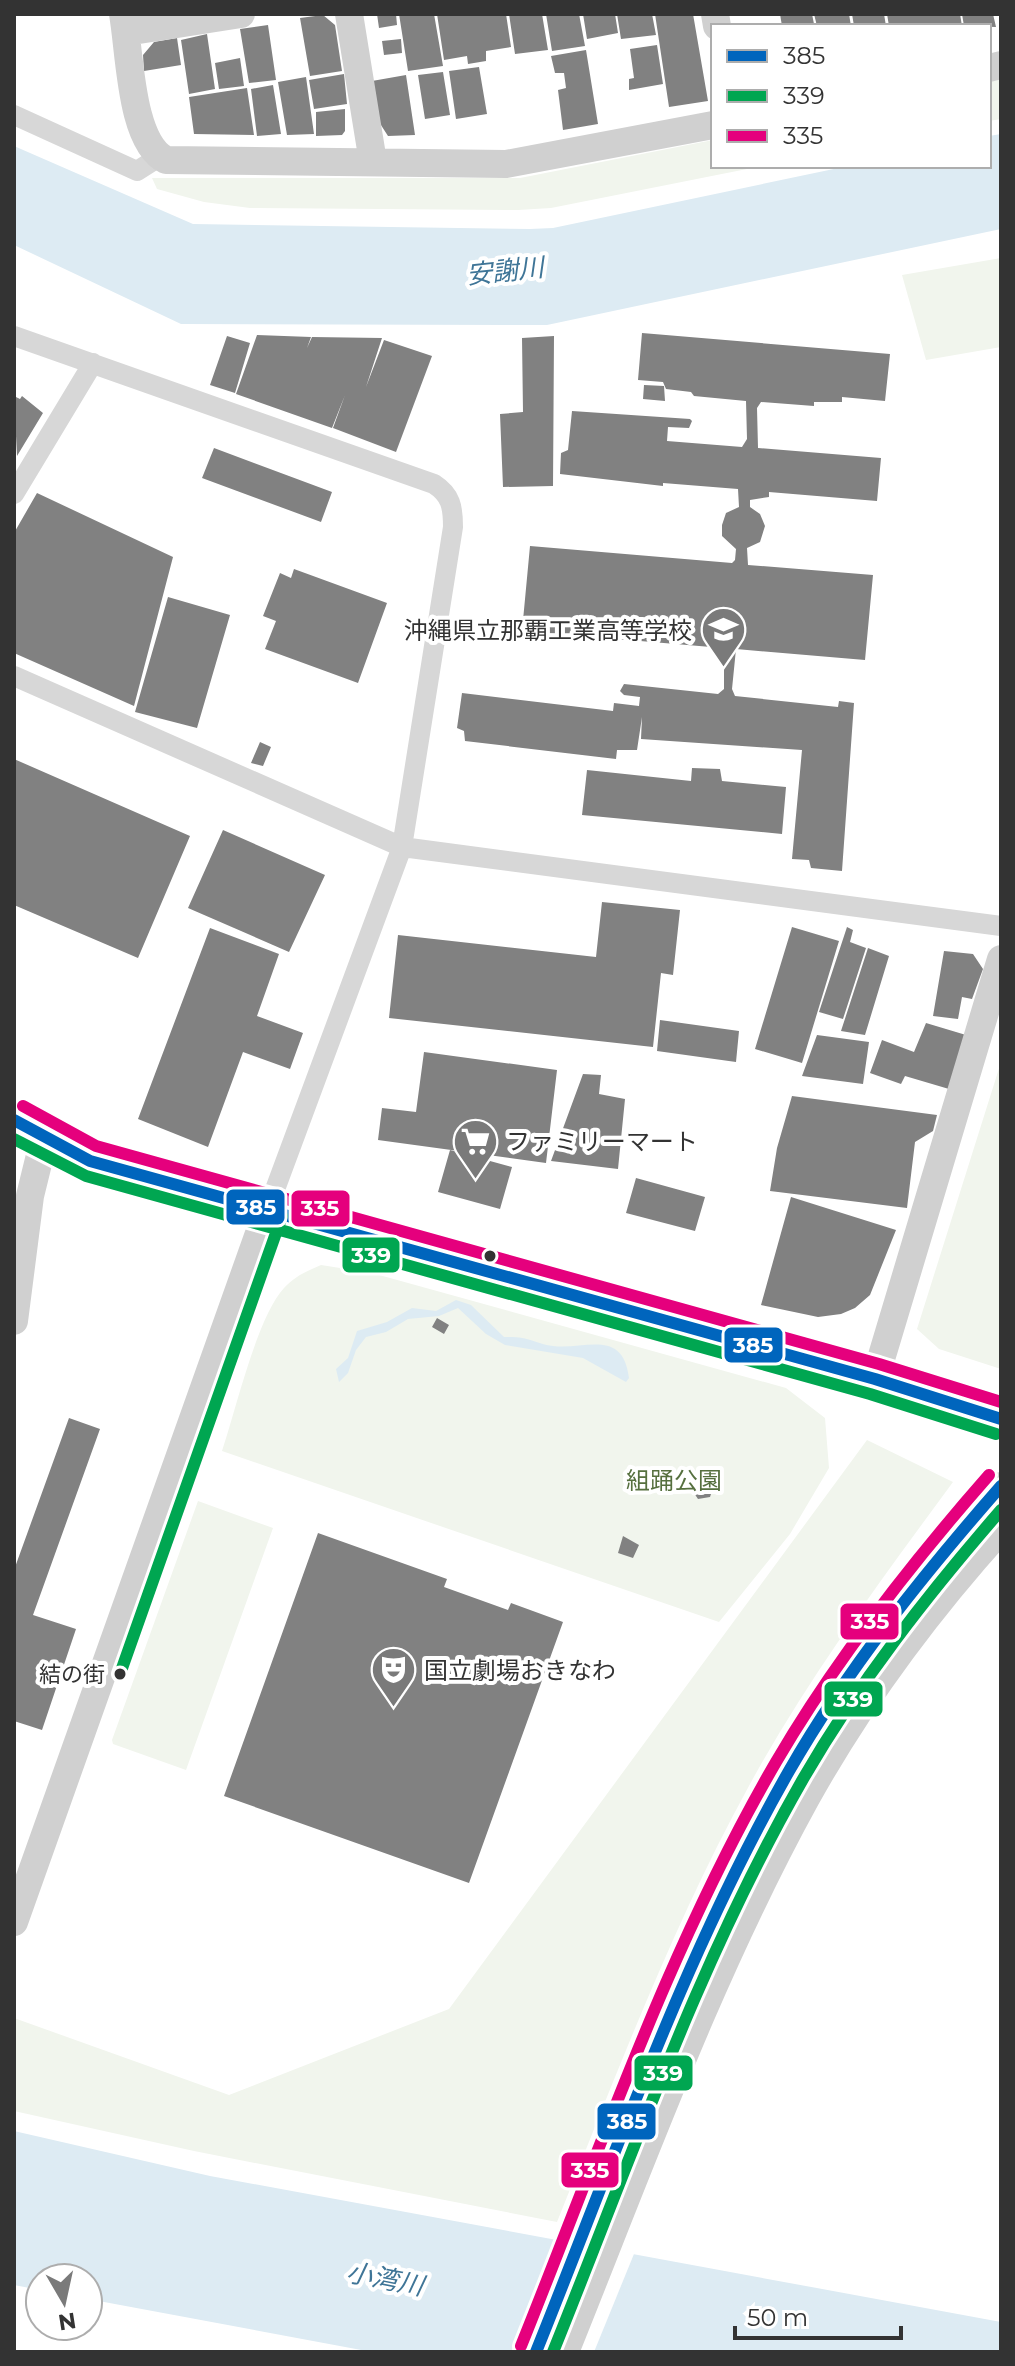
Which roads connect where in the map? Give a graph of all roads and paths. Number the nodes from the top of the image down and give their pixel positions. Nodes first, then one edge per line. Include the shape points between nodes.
1 (241, 14) edge
2 (349, 14) edge
3 (125, 23) edge
4 (14, 115) edge
5 (711, 125) edge
6 (159, 157) junction
7 (373, 162) junction
8 (14, 336) edge
9 (93, 363) junction
10 (14, 494) edge
11 (14, 676) edge
12 (402, 847) junction
13 (1001, 926) edge
14 (1001, 959) edge
15 (14, 1120) edge
16 (44, 1139) junction
17 (267, 1211) junction
18 (16, 1275) edge
19 (14, 1321) edge
20 (875, 1379) junction
21 (1001, 1419) edge
22 (1001, 1486) edge
23 (1001, 1529) edge
24 (14, 1922) edge
25 (600, 2230) junction
26 (536, 2352) edge
27 (565, 2352) edge

1 - 3 street
2 - 7 street
3 - 6 street via 140,127
4 - 6 street via 137,171
5 - 7 street via 528,162
6 - 7 street via 188,162
8 - 9 street
9 - 10 street
9 - 12 street via 444,491 453,507 453,527
11 - 12 street
12 - 13 street
12 - 17 street
14 - 20 street
15 - 16 street
16 - 17 street via 90,1161
16 - 18 street
17 - 20 street
17 - 24 street
18 - 19 street
20 - 21 street
22 - 25 street via 863,1655 788,1772 690,1971
23 - 25 street via 892,1664 807,1797
25 - 26 street
25 - 27 street

